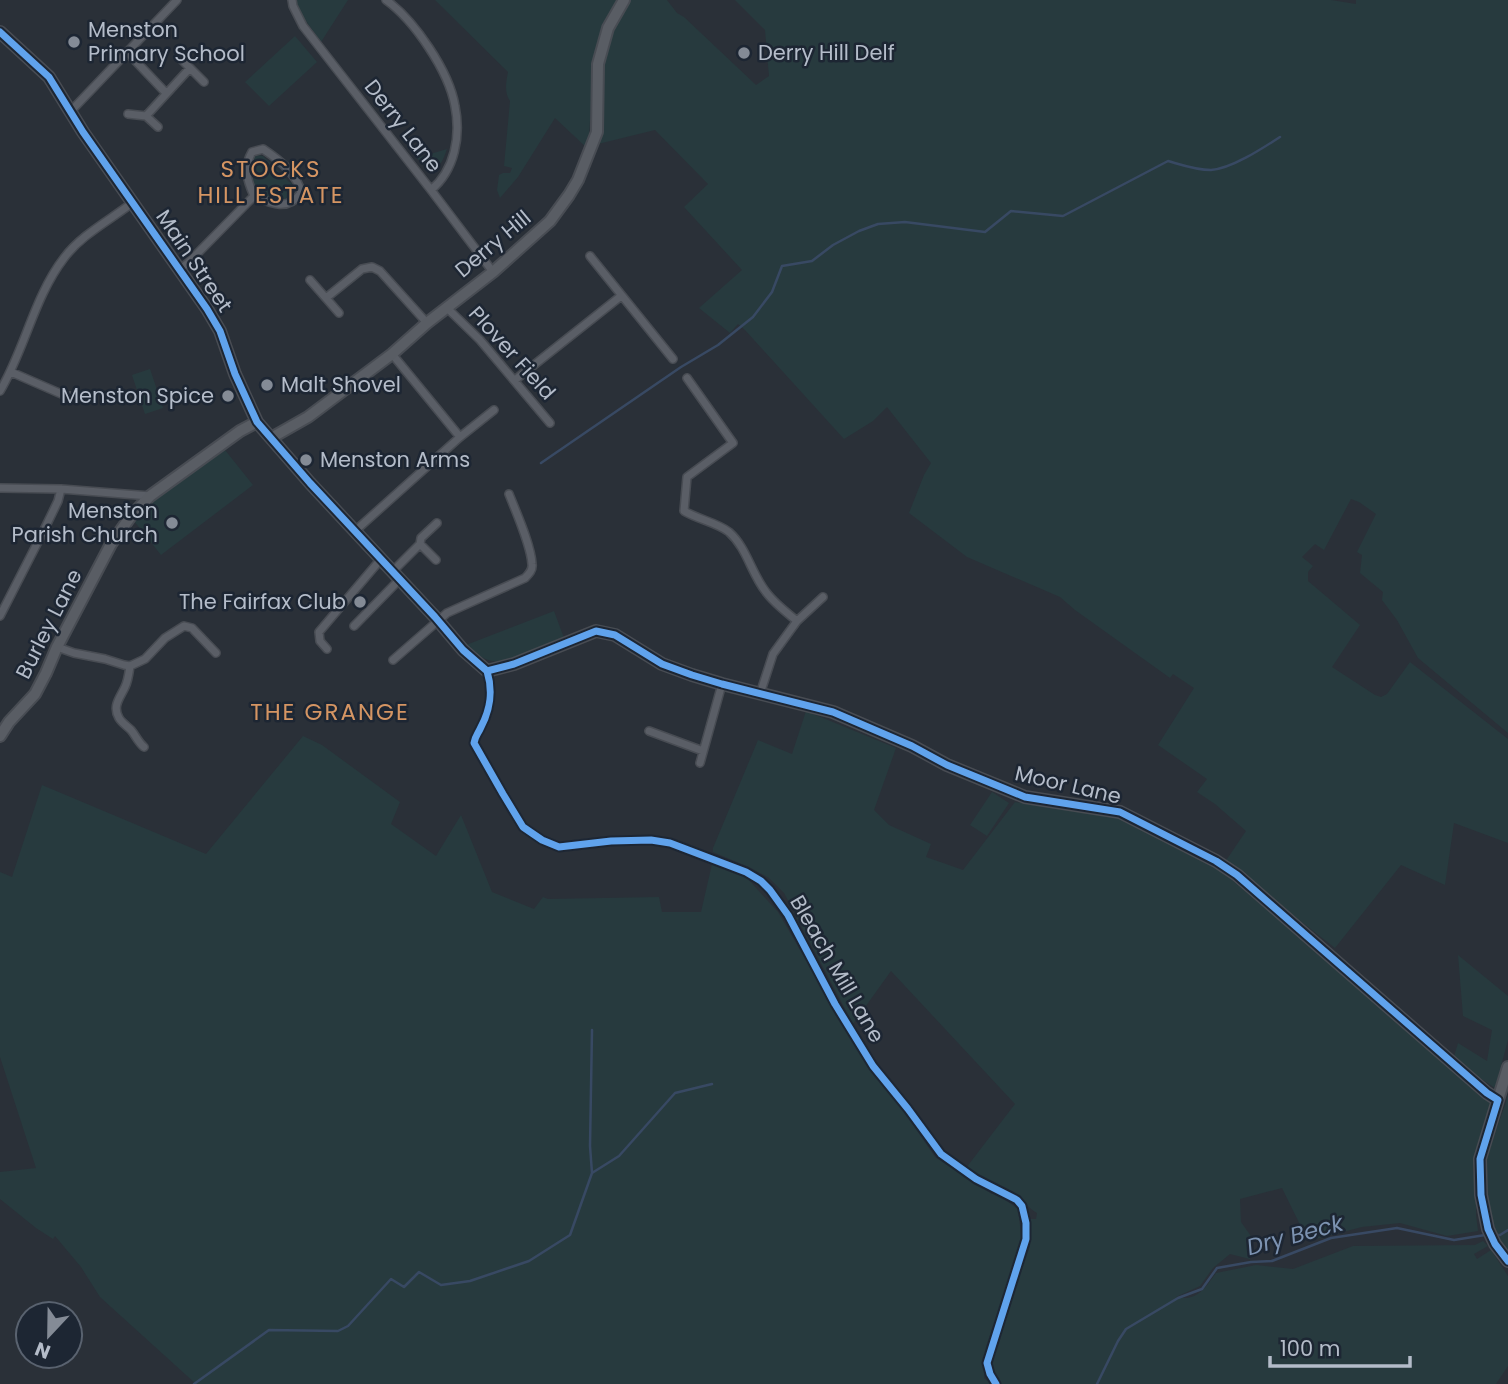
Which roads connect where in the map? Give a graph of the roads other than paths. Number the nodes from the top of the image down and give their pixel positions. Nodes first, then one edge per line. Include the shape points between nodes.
1 (177, 0) edge
2 (292, 0) edge
3 (386, 0) edge
4 (624, 0) edge
5 (0, 32) edge
6 (127, 52) junction
7 (182, 60) dead end
8 (190, 68) junction
9 (204, 82) dead end
10 (166, 93) junction
11 (70, 112) junction
12 (128, 114) dead end
13 (146, 116) junction
14 (158, 127) dead end
15 (431, 190) junction
16 (254, 196) junction
17 (132, 203) junction
18 (590, 256) dead end
19 (180, 269) junction
20 (493, 272) junction
21 (310, 280) dead end
22 (621, 296) junction
23 (326, 298) junction
24 (446, 307) junction
25 (339, 313) dead end
26 (427, 323) junction
27 (392, 354) junction
28 (673, 359) dead end
29 (11, 372) junction
30 (688, 378) dead end
31 (514, 380) junction
32 (0, 391) edge
33 (82, 396) dead end
34 (494, 410) dead end
35 (257, 422) junction
36 (550, 424) dead end
37 (460, 437) junction
38 (271, 438) junction
39 (0, 488) edge
40 (61, 489) junction
41 (509, 494) dead end
42 (150, 496) junction
43 (437, 523) dead end
44 (355, 531) junction
45 (420, 544) junction
46 (381, 559) junction
47 (436, 560) dead end
48 (396, 575) junction
49 (822, 597) dead end
50 (0, 617) edge
51 (437, 621) junction
52 (797, 621) junction
53 (354, 626) dead end
54 (57, 647) junction
55 (327, 649) dead end
56 (216, 653) dead end
57 (393, 660) dead end
58 (130, 666) junction
59 (487, 671) junction
60 (722, 684) junction
61 (760, 694) junction
62 (649, 732) dead end
63 (0, 736) edge
64 (144, 747) dead end
65 (703, 751) junction
66 (700, 763) dead end
67 (1508, 1067) edge
68 (1498, 1100) junction
69 (1508, 1261) edge
70 (996, 1384) edge

1 - 6 street
2 - 15 street, Derry Lane via 303,26
3 - 15 street via 432,53 455,106 452,160
4 - 20 street, Derry Hill via 608,28 598,64 597,132 578,180 550,221
5 - 11 street, Main Street via 49,77
6 - 10 street
6 - 11 street
7 - 8 street
8 - 9 street
8 - 10 street
10 - 13 street
11 - 17 street, Main Street
12 - 13 street
13 - 14 street
15 - 20 street, Derry Lane
16 - 16 street via 288,204 301,193 300,183 263,149 252,152 247,161 248,184
16 - 19 street
17 - 19 street, Main Street
17 - 29 street via 66,255 47,286
18 - 22 street
19 - 35 street, Main Street via 220,331
20 - 24 street, Derry Hill
21 - 23 street
22 - 28 street
22 - 31 street
23 - 25 street
23 - 26 street via 362,269 372,267
24 - 26 street, Derry Hill
24 - 31 street, Plover Field
26 - 27 street, Derry Hill
27 - 37 street
27 - 38 street, Derry Hill
29 - 32 street
29 - 33 street via 66,396
30 - 52 street via 733,443 687,477 684,512 726,529 739,542 765,590
31 - 36 street, Plover Field
34 - 37 street
35 - 38 street, Main Street
35 - 42 street, Burley Lane
37 - 44 street
38 - 44 street, Main Street
39 - 40 street
40 - 42 street
40 - 50 street
41 - 51 street via 532,563 529,575
42 - 54 street, Burley Lane via 111,544
43 - 45 street
44 - 46 street, Main Street
45 - 47 street
45 - 48 street
46 - 48 street, Main Street
46 - 55 street via 319,632
48 - 51 street, Main Street
48 - 53 street
49 - 52 street
51 - 57 street
51 - 59 street, Main Street
52 - 61 street via 773,654
54 - 58 street
54 - 63 street, Burley Lane via 35,694
56 - 58 street via 192,628 184,626
58 - 64 street via 116,713
59 - 60 street, Moor Lane via 596,631 615,635 662,664
59 - 70 street, Bleach Mill Lane via 491,701 474,743 523,827 559,847 611,841 670,843 761,881 788,915 866,1056 941,1154 1022,1206 1026,1239 986,1363
60 - 61 street, Moor Lane
60 - 65 street
61 - 68 street, Moor Lane via 833,712 1025,797 1120,813 1216,861
62 - 65 street
65 - 66 street
67 - 68 street
68 - 69 street via 1480,1158 1481,1195 1488,1230

